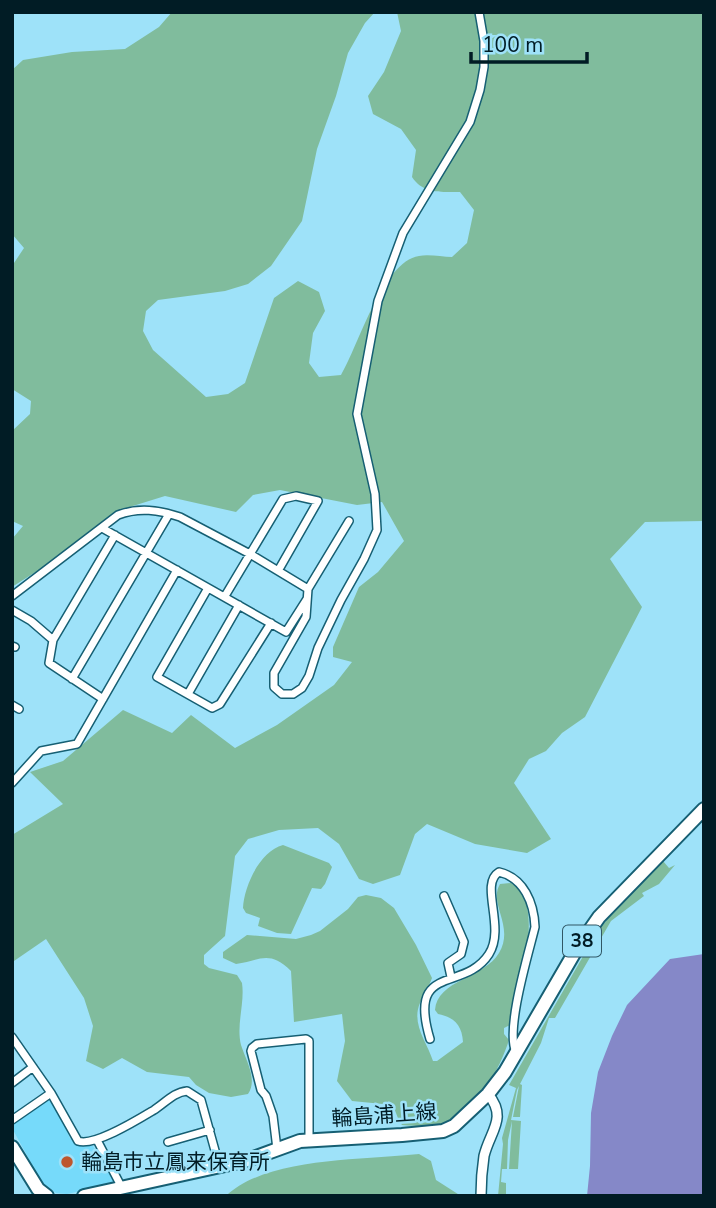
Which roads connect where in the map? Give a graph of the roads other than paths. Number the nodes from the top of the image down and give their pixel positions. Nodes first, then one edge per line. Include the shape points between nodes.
1 (480, 12) edge
2 (169, 513) junction
3 (349, 522) dead end
4 (102, 528) junction
5 (115, 535) junction
6 (146, 553) junction
7 (250, 554) junction
8 (177, 570) junction
9 (278, 571) junction
10 (208, 588) junction
11 (307, 594) junction
12 (12, 596) edge
13 (225, 596) junction
14 (239, 605) junction
15 (12, 610) edge
16 (271, 623) junction
17 (53, 640) junction
18 (72, 679) junction
19 (188, 694) junction
20 (103, 699) junction
21 (12, 783) edge
22 (704, 809) edge
23 (444, 896) dead end
24 (451, 977) junction
25 (13, 1039) edge
26 (430, 1040) dead end
27 (516, 1053) junction
28 (33, 1067) junction
29 (12, 1083) edge
30 (51, 1093) junction
31 (488, 1094) junction
32 (12, 1120) edge
33 (209, 1130) junction
34 (97, 1140) junction
35 (309, 1140) junction
36 (168, 1142) dead end
37 (12, 1147) edge
38 (277, 1149) junction
39 (219, 1165) junction
40 (126, 1190) edge
41 (47, 1196) edge
42 (84, 1196) edge
43 (481, 1196) edge

1 - 11 street via 484,66 470,122 403,233 378,301 357,414 375,494 377,530 305,684 293,694 282,694 274,687 274,673 306,617
2 - 4 street via 133,509
2 - 6 street
2 - 7 street
3 - 11 street
4 - 5 street
4 - 12 street
5 - 6 street
5 - 17 street
6 - 8 street
6 - 18 street
7 - 9 street
7 - 9 street via 282,499 296,496 318,502
7 - 13 street
8 - 10 street
8 - 20 street
9 - 11 street
10 - 13 street
10 - 19 street via 157,677
11 - 16 street via 286,632
13 - 14 street
14 - 16 street
14 - 19 street
15 - 17 street
16 - 19 street via 220,704 212,708
17 - 18 street via 49,663
18 - 20 street
20 - 21 street via 77,744 41,751
22 - 27 main road, 輪島浦上線 / 38 via 599,917
23 - 24 street via 464,942 461,954 447,963
24 - 26 street via 425,1000
24 - 27 street via 479,966 490,952 496,926 490,884 497,873 512,876 530,901 535,927 513,1025
25 - 28 street
27 - 31 main road, 輪島浦上線 / 38
28 - 29 street
28 - 30 street
30 - 32 street
30 - 34 street via 78,1141
31 - 35 main road, 輪島浦上線 / 38 via 448,1129
31 - 43 street via 498,1118 485,1154
33 - 34 street via 201,1100 182,1091
33 - 36 street
33 - 39 street
34 - 40 street
35 - 38 main road, 輪島浦上線 / 38
35 - 38 street via 309,1041 257,1044 251,1051 273,1116
37 - 41 main road
38 - 39 main road, 輪島浦上線 / 38
39 - 40 main road, 輪島浦上線 / 38
40 - 42 main road, 輪島浦上線 / 38

